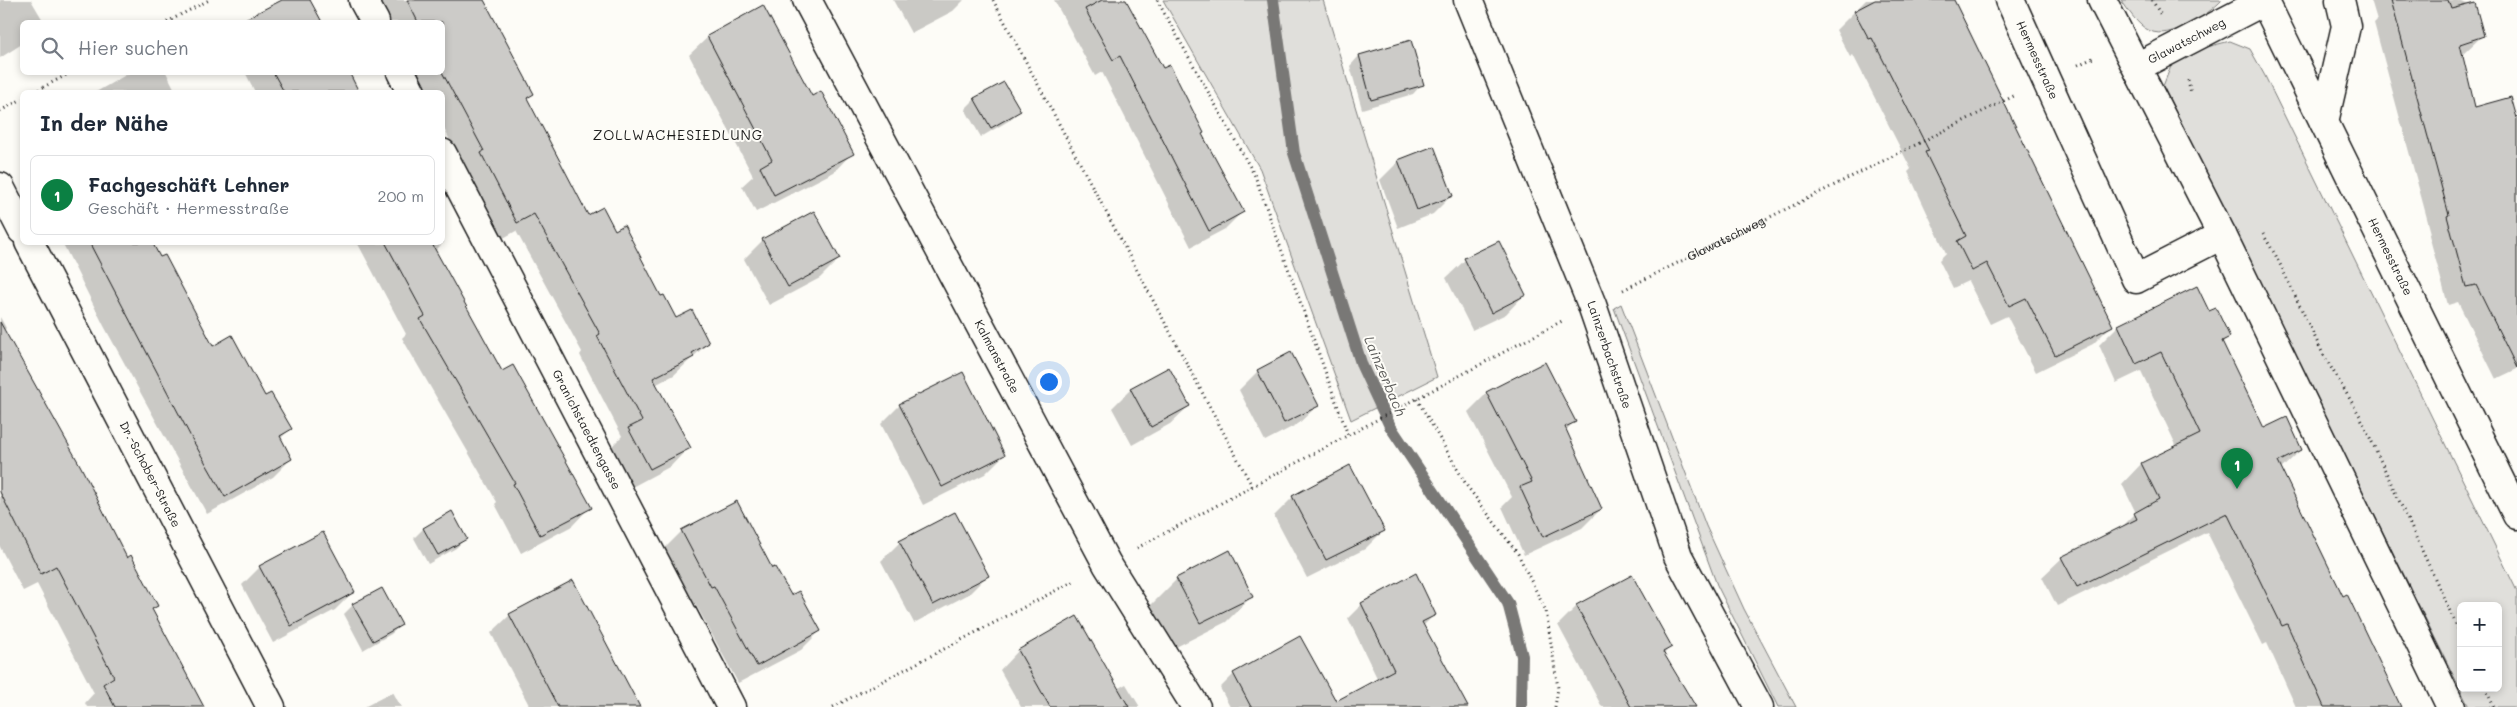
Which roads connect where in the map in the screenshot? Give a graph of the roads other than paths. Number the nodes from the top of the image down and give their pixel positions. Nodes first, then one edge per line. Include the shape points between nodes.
1 (363, 0) edge
2 (807, 0) edge
3 (1468, 0) edge
4 (2010, 0) edge
5 (2102, 0) edge
6 (2264, 0) edge
7 (2340, 0) edge
8 (374, 20) edge
9 (2137, 67) junction
10 (402, 75) edge
11 (410, 90) edge
12 (2324, 122) junction
13 (445, 159) edge
14 (0, 187) edge
15 (20, 226) edge
16 (2222, 235) junction
17 (31, 245) edge
18 (2517, 515) edge
19 (271, 707) edge
20 (731, 707) edge
21 (1196, 707) edge
22 (1759, 707) edge
23 (2451, 707) edge

1 - 8 street
2 - 21 street, Kalmanstraße via 1107,564
3 - 22 street, Lainzerbachstraße via 1592,305 1678,556
4 - 16 street, Hermesstraße via 2136,278
5 - 9 street
6 - 9 street, Glawatschweg
6 - 12 street, Hermesstraße
7 - 12 street via 2346,26
9 - 16 street
10 - 11 street
12 - 18 street, Hermesstraße
13 - 20 street, Granichstaedtengasse
14 - 15 street
16 - 23 street
17 - 19 street, Dr.-Schober-Straße

